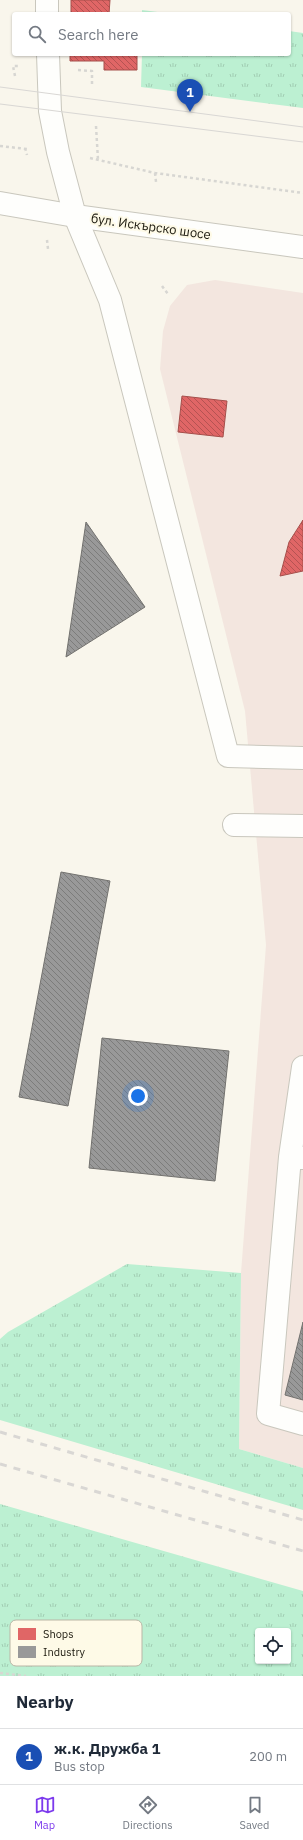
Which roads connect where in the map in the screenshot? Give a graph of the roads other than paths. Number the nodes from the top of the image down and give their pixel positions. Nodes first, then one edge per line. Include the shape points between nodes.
1 (47, 0) edge
2 (47, 12) edge
3 (48, 56) edge
4 (0, 203) edge
5 (75, 216) junction
6 (303, 247) edge
7 (303, 758) edge
8 (234, 825) dead end
9 (303, 826) edge
10 (303, 1067) edge
11 (297, 1157) edge
12 (303, 1424) edge

1 - 2 main road
3 - 5 main road via 50,111
4 - 5 main road, бул. Искърско шосе
5 - 6 main road, бул. Искърско шосе
5 - 7 main road via 110,300 228,756
8 - 9 main road
10 - 11 main road
11 - 12 main road via 268,1414

